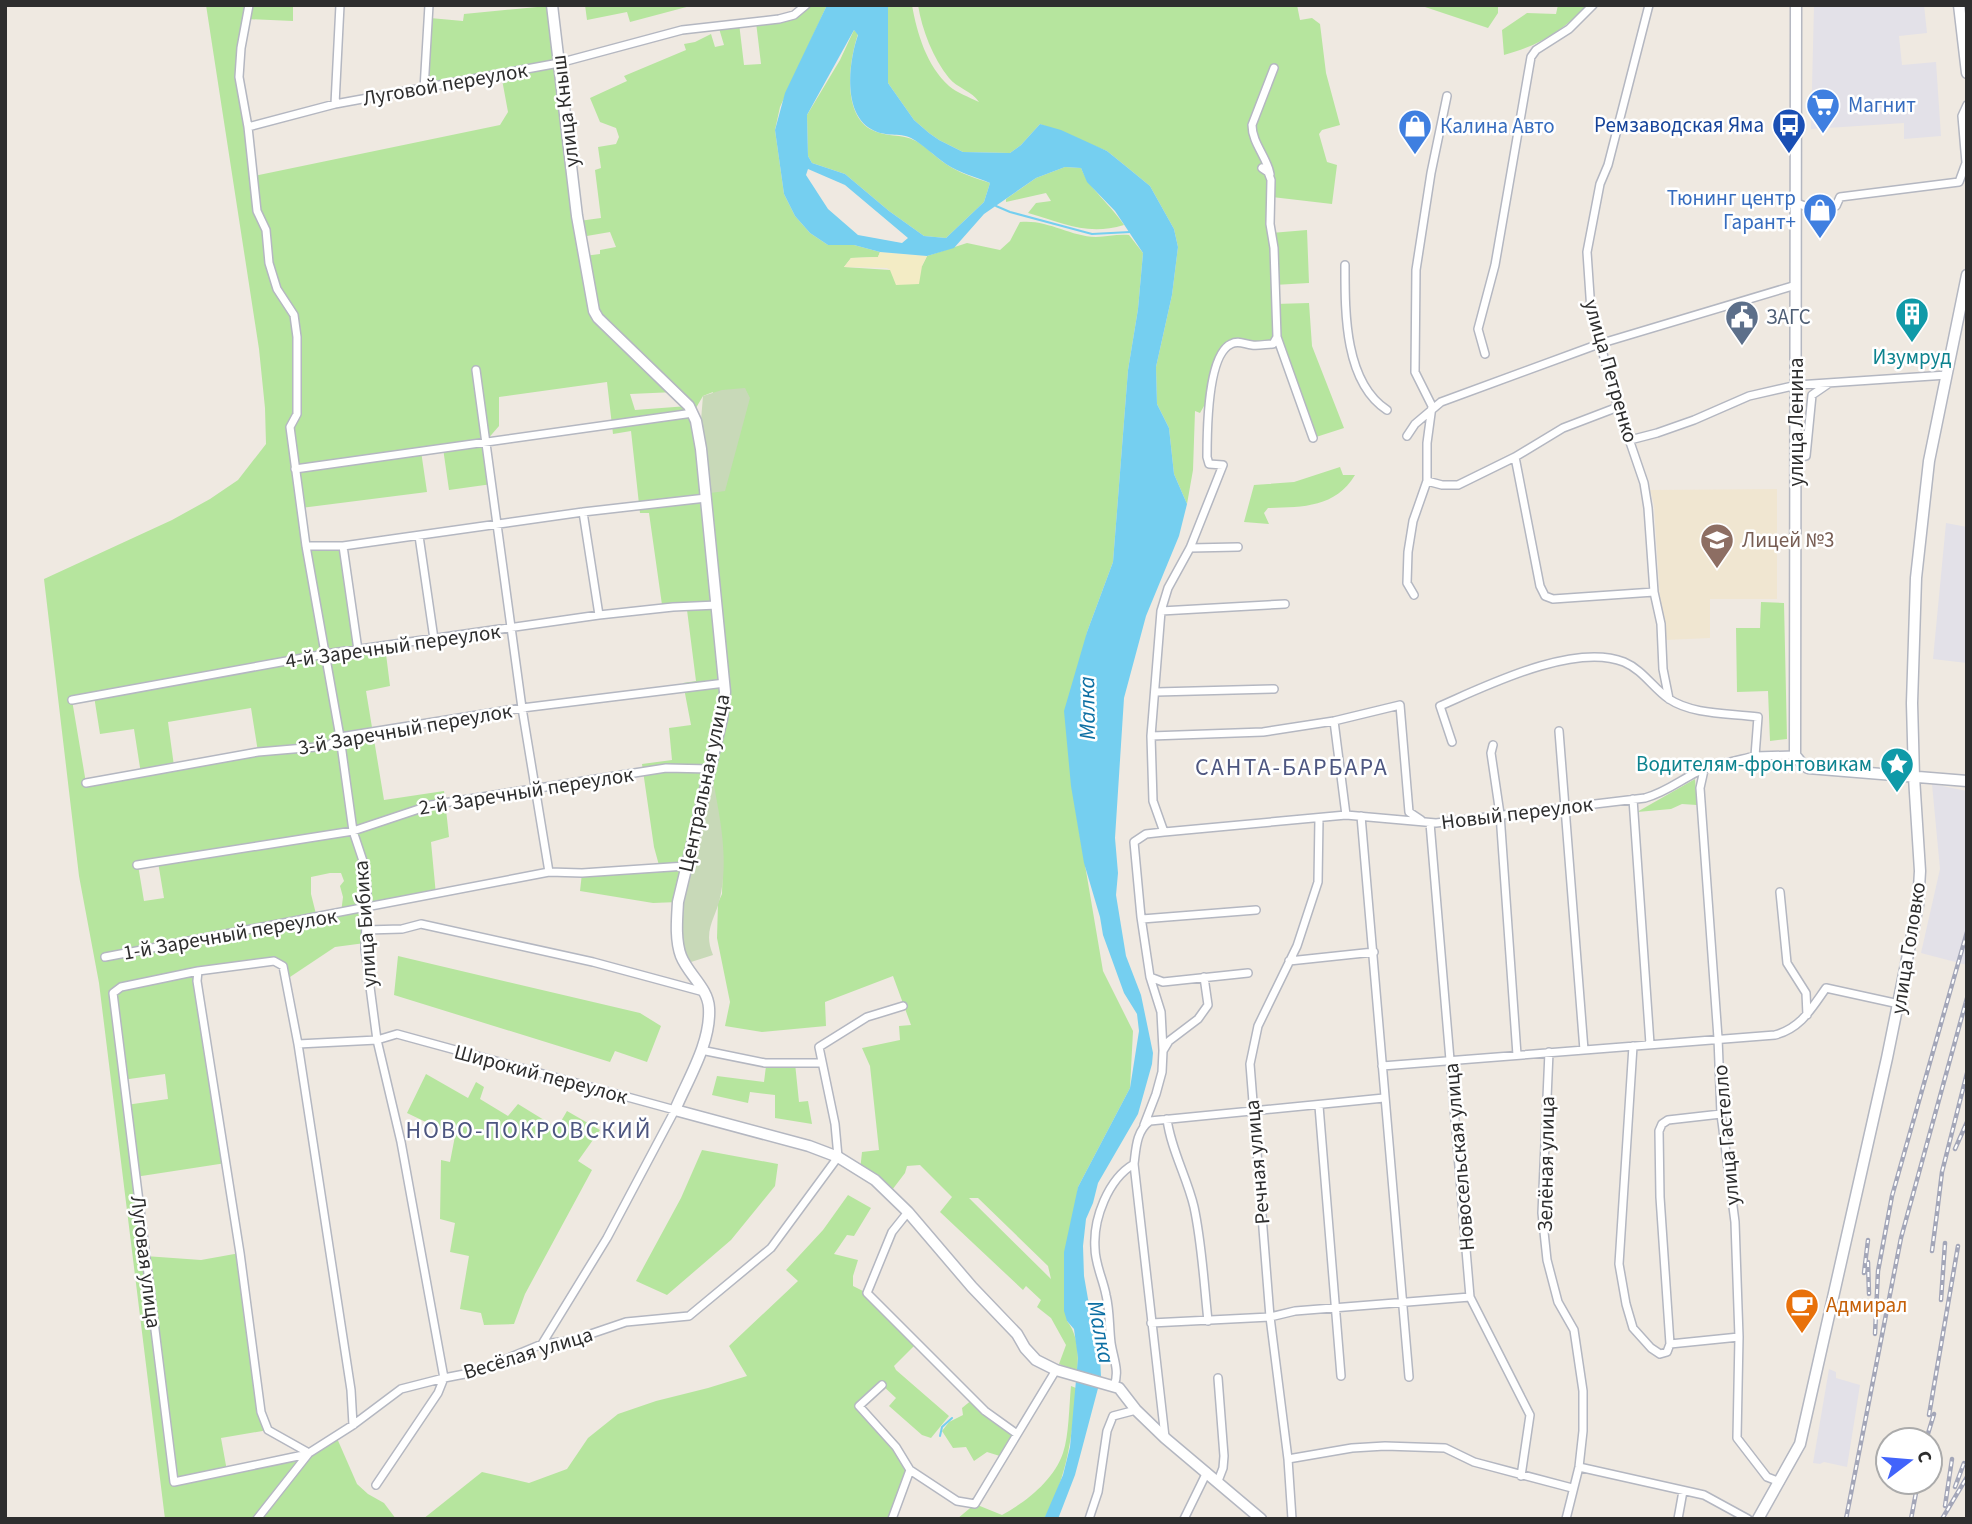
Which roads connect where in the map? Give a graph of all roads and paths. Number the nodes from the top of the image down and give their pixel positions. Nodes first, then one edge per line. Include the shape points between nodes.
1 (249, 5) edge
2 (340, 5) edge
3 (429, 5) edge
4 (552, 5) edge
5 (1593, 5) edge
6 (1649, 5) edge
7 (1796, 5) edge
8 (1959, 5) edge
9 (805, 7) edge
10 (559, 63) junction
11 (1274, 68) dead end
12 (1967, 73) edge
13 (424, 89) junction
14 (1447, 96) dead end
15 (335, 104) junction
16 (1967, 105) edge
17 (248, 127) junction
18 (1262, 168) dead end
19 (1270, 175) junction
20 (1794, 202) junction
21 (577, 216) joint
22 (1345, 265) dead end
23 (1967, 275) edge
24 (1796, 285) junction
25 (1277, 337) junction
26 (1599, 344) junction
27 (1485, 354) dead end
28 (476, 370) dead end
29 (1947, 374) junction
30 (1832, 382) junction
31 (1797, 385) junction
32 (1618, 407) junction
33 (1431, 409) junction
34 (1387, 410) dead end
35 (693, 413) junction
36 (1407, 436) dead end
37 (1313, 438) dead end
38 (1630, 440) junction
39 (486, 441) junction
40 (1515, 457) junction
41 (1796, 459) junction
42 (295, 469) junction
43 (1427, 481) junction
44 (706, 498) junction
45 (583, 512) junction
46 (498, 525) junction
47 (419, 536) junction
48 (306, 546) junction
49 (343, 546) junction
50 (1238, 547) dead end
51 (1190, 548) junction
52 (1654, 592) junction
53 (1414, 594) dead end
54 (1285, 604) dead end
55 (717, 606) junction
56 (1161, 611) junction
57 (599, 615) junction
58 (513, 628) junction
59 (433, 639) junction
60 (358, 650) junction
61 (324, 654) junction
62 (725, 683) junction
63 (1274, 689) dead end
64 (1156, 692) junction
65 (1669, 699) junction
66 (72, 700) dead end
67 (522, 708) junction
68 (1334, 721) junction
69 (1559, 731) dead end
70 (1151, 736) junction
71 (340, 737) junction
72 (1452, 742) dead end
73 (1493, 745) dead end
74 (1795, 755) junction
75 (1755, 756) junction
76 (710, 769) junction
77 (1704, 770) junction
78 (1914, 777) junction
79 (1967, 781) edge
80 (86, 783) dead end
81 (535, 788) junction
82 (1633, 799) junction
83 (1566, 808) junction
84 (1500, 814) junction
85 (1346, 815) junction
86 (1361, 816) junction
87 (1318, 818) junction
88 (1427, 823) junction
89 (353, 831) junction
90 (1164, 832) junction
91 (137, 865) dead end
92 (686, 866) junction
93 (549, 872) junction
94 (1780, 892) dead end
95 (366, 909) junction
96 (1256, 910) dead end
97 (1142, 919) junction
98 (366, 930) junction
99 (1374, 952) junction
100 (105, 957) dead end
101 (1289, 961) junction
102 (198, 971) junction
103 (1248, 973) dead end
104 (1150, 977) junction
105 (1204, 977) junction
106 (704, 992) junction
107 (1899, 1004) junction
108 (903, 1006) dead end
109 (1807, 1015) junction
110 (1718, 1038) junction
111 (377, 1040) junction
112 (298, 1044) junction
113 (1650, 1044) junction
114 (1633, 1046) junction
115 (701, 1050) junction
116 (1584, 1050) junction
117 (1163, 1051) junction
118 (1549, 1052) junction
119 (1517, 1055) junction
120 (1451, 1060) junction
121 (822, 1063) junction
122 (1382, 1066) junction
123 (1384, 1098) junction
124 (1319, 1106) junction
125 (675, 1110) junction
126 (1253, 1112) junction
127 (1721, 1115) junction
128 (1167, 1119) junction
129 (1147, 1123) junction
130 (838, 1157) junction
131 (1134, 1164) junction
132 (908, 1212) junction
133 (1470, 1297) junction
134 (1404, 1301) junction
135 (1335, 1307) junction
136 (1270, 1317) junction
137 (1208, 1321) junction
138 (1151, 1323) junction
139 (1739, 1337) junction
140 (542, 1344) junction
141 (1670, 1344) junction
142 (1061, 1371) junction
143 (1341, 1377) dead end
144 (1409, 1377) dead end
145 (444, 1378) junction
146 (1218, 1378) dead end
147 (882, 1385) dead end
148 (1114, 1385) junction
149 (1136, 1410) junction
150 (353, 1425) junction
151 (1017, 1434) junction
152 (1165, 1438) junction
153 (309, 1453) junction
154 (1288, 1459) junction
155 (1578, 1467) junction
156 (909, 1470) junction
157 (1207, 1472) junction
158 (1521, 1476) junction
159 (1218, 1481) junction
160 (1780, 1482) junction
161 (376, 1485) dead end
162 (1572, 1488) junction
163 (1684, 1490) junction
164 (257, 1519) edge
165 (892, 1519) edge
166 (1089, 1519) edge
167 (1184, 1519) edge
168 (1261, 1519) edge
169 (1292, 1519) edge
170 (1566, 1519) edge
171 (1678, 1519) edge
172 (1748, 1519) edge
173 (1758, 1519) edge

1 - 17 street, улица Бибика via 239,77
2 - 15 street
3 - 13 street
4 - 10 street, улица Кныш
5 - 27 street via 1531,57 1495,265 1478,329
6 - 26 street, улица Петренко via 1600,184 1587,252 1591,311
7 - 20 street, улица Ленина
8 - 12 street
9 - 10 street, Луговой переулок via 779,19 682,30
10 - 13 street, Луговой переулок
10 - 21 street, улица Кныш
11 - 19 street via 1252,125
13 - 15 street, Луговой переулок
14 - 33 street via 1416,270 1415,372
15 - 17 street, Луговой переулок
16 - 20 street via 1962,116 1966,163 1959,182 1840,197 1836,206 1810,208
17 - 42 street, улица Бибика via 257,211 266,230 277,289 293,315 298,337 297,414 290,427
18 - 19 street
19 - 25 street
20 - 24 street, улица Ленина
21 - 35 street, Центральная улица via 598,318
22 - 34 street via 1351,349 1363,385
23 - 29 street, улица Головко
24 - 26 street
24 - 31 street, улица Ленина
25 - 37 street
25 - 51 street via 1273,344 1229,344 1221,356 1208,399 1207,457 1209,464 1223,465
26 - 32 street, улица Петренко
26 - 33 street
28 - 39 street
29 - 30 street
29 - 78 street, улица Головко via 1929,461 1916,578
30 - 31 street
30 - 41 street via 1812,395 1806,456
31 - 38 street via 1749,396 1682,425
31 - 41 street, улица Ленина
32 - 38 street, улица Петренко
32 - 40 street via 1563,428
33 - 36 street
33 - 43 street
35 - 39 street
35 - 44 street, Центральная улица
38 - 52 street, улица Петренко via 1648,508
39 - 42 street
39 - 46 street
40 - 43 street via 1458,485
40 - 52 street via 1545,596
41 - 74 street, улица Ленина
42 - 48 street, улица Бибика
43 - 53 street via 1408,552 1407,583
44 - 45 street
44 - 55 street, Центральная улица
45 - 46 street
45 - 57 street
46 - 47 street
46 - 58 street
47 - 49 street
47 - 59 street
48 - 49 street
48 - 61 street, улица Бибика
49 - 60 street
50 - 51 street
51 - 56 street
52 - 65 street, улица Петренко
54 - 56 street
55 - 57 street, 4-й Заречный переулок
55 - 62 street, Центральная улица
56 - 64 street
57 - 58 street, 4-й Заречный переулок
58 - 59 street, 4-й Заречный переулок
58 - 67 street
59 - 60 street, 4-й Заречный переулок
60 - 61 street, 4-й Заречный переулок
61 - 66 street, 4-й Заречный переулок
61 - 71 street, улица Бибика
62 - 67 street, 3-й Заречный переулок
62 - 76 street, Центральная улица
63 - 64 street
64 - 70 street
65 - 72 street via 1623,662 1591,657 1555,661 1440,706
65 - 75 street via 1687,708 1758,717
67 - 71 street, 3-й Заречный переулок
67 - 81 street
68 - 70 street via 1263,732
68 - 85 street
68 - 88 street, Новосельская улица via 1400,705 1409,812
69 - 83 street
70 - 90 street via 1153,801
71 - 80 street, 3-й Заречный переулок via 328,746 258,752
71 - 89 street, улица Бибика
73 - 84 street
74 - 75 street, Новый переулок
74 - 78 street via 1808,768
75 - 77 street, Новый переулок
76 - 81 street, 2-й Заречный переулок via 666,768
76 - 92 street, Центральная улица
77 - 82 street, Новый переулок via 1661,793
77 - 110 street, улица Гастелло via 1700,788
78 - 79 street
78 - 107 street, улица Головко via 1919,892
81 - 89 street, 2-й Заречный переулок via 431,805
81 - 93 street
82 - 83 street, Новый переулок
82 - 113 street
83 - 84 street, Новый переулок
83 - 116 street
84 - 88 street, Новый переулок
84 - 119 street
85 - 86 street, Новый переулок
85 - 87 street, Новый переулок
86 - 88 street, Новый переулок
86 - 99 street
87 - 90 street, Новый переулок
87 - 101 street, Речная улица via 1318,882
88 - 120 street, Новосельская улица
89 - 91 street, 2-й Заречный переулок
89 - 95 street, улица Бибика via 365,867
90 - 97 street, Новый переулок via 1146,834 1134,842
92 - 93 street, 1-й Заречный переулок
92 - 106 street, Центральная улица via 677,913 680,949
93 - 95 street, 1-й Заречный переулок
94 - 109 street via 1787,963 1806,993
95 - 98 street, улица Бибика
95 - 100 street, 1-й Заречный переулок
96 - 97 street
97 - 104 street
98 - 106 street via 421,924
98 - 111 street, улица Бибика
99 - 101 street
99 - 122 street
101 - 126 street, Речная улица via 1258,1026 1250,1064
102 - 112 street via 274,961 283,966
102 - 153 street via 261,1412 268,1430
102 - 153 street, Луговая улица via 121,987 113,993 174,1482
103 - 105 street
104 - 105 street via 1163,982
104 - 117 street via 1161,1012
105 - 117 street via 1208,1005
106 - 115 street, Центральная улица via 709,1008
107 - 109 street via 1826,989
107 - 160 street, улица Головко via 1800,1444
108 - 121 street via 867,1017 819,1046
109 - 110 street via 1786,1032
110 - 113 street
110 - 127 street, улица Гастелло
111 - 112 street, Широкий переулок
111 - 125 street, Широкий переулок via 397,1034
111 - 145 street, улица Бибика via 401,1142
112 - 150 street
113 - 114 street
114 - 116 street
114 - 141 street via 1619,1264 1633,1328 1660,1354 1668,1352
115 - 121 street via 765,1063
115 - 125 street, Центральная улица
116 - 118 street
117 - 129 street
118 - 119 street
118 - 155 street, Зелёная улица via 1542,1213 1547,1260 1558,1302 1574,1330 1583,1391
119 - 120 street
120 - 122 street
120 - 133 street, Новосельская улица
121 - 130 street
122 - 123 street
123 - 124 street
123 - 134 street
124 - 126 street
124 - 135 street
125 - 130 street, Широкий переулок
125 - 140 street, Центральная улица via 607,1238
126 - 128 street
126 - 136 street, Речная улица
127 - 139 street, улица Гастелло via 1735,1222
127 - 141 street via 1668,1120 1659,1131
128 - 129 street
128 - 137 street via 1195,1210
129 - 131 street via 1140,1132
130 - 132 street, Широкий переулок via 875,1180
130 - 140 street, Весёлая улица via 771,1248 689,1315 626,1322 570,1341
131 - 138 street
131 - 148 street via 1114,1183 1095,1237 1107,1296 1117,1378
132 - 142 street, Широкий переулок via 1036,1360
132 - 151 street via 892,1232 867,1293 985,1411
133 - 134 street
133 - 158 street, Новосельская улица via 1530,1415
134 - 135 street
134 - 144 street
135 - 136 street
135 - 143 street
136 - 137 street
136 - 154 street, Речная улица
137 - 138 street
138 - 152 street
139 - 141 street
139 - 160 street, улица Гастелло via 1737,1438 1768,1477
140 - 145 street, Весёлая улица via 475,1372
142 - 148 street
142 - 151 street
145 - 150 street, Весёлая улица via 401,1389
145 - 161 street, Весёлая улица
146 - 159 street via 1224,1455
147 - 156 street via 859,1406 896,1447
148 - 149 street
149 - 152 street
149 - 166 street via 1113,1416
150 - 153 street, Весёлая улица
151 - 156 street via 975,1504 957,1501
152 - 157 street
153 - 164 street, Весёлая улица
154 - 158 street via 1374,1447 1445,1448
154 - 169 street, Речная улица
155 - 162 street, Зелёная улица
155 - 163 street
156 - 165 street
157 - 159 street
157 - 167 street
158 - 162 street
159 - 168 street
160 - 173 street, улица Головко
162 - 170 street, Зелёная улица
163 - 171 street
163 - 172 street via 1704,1495

